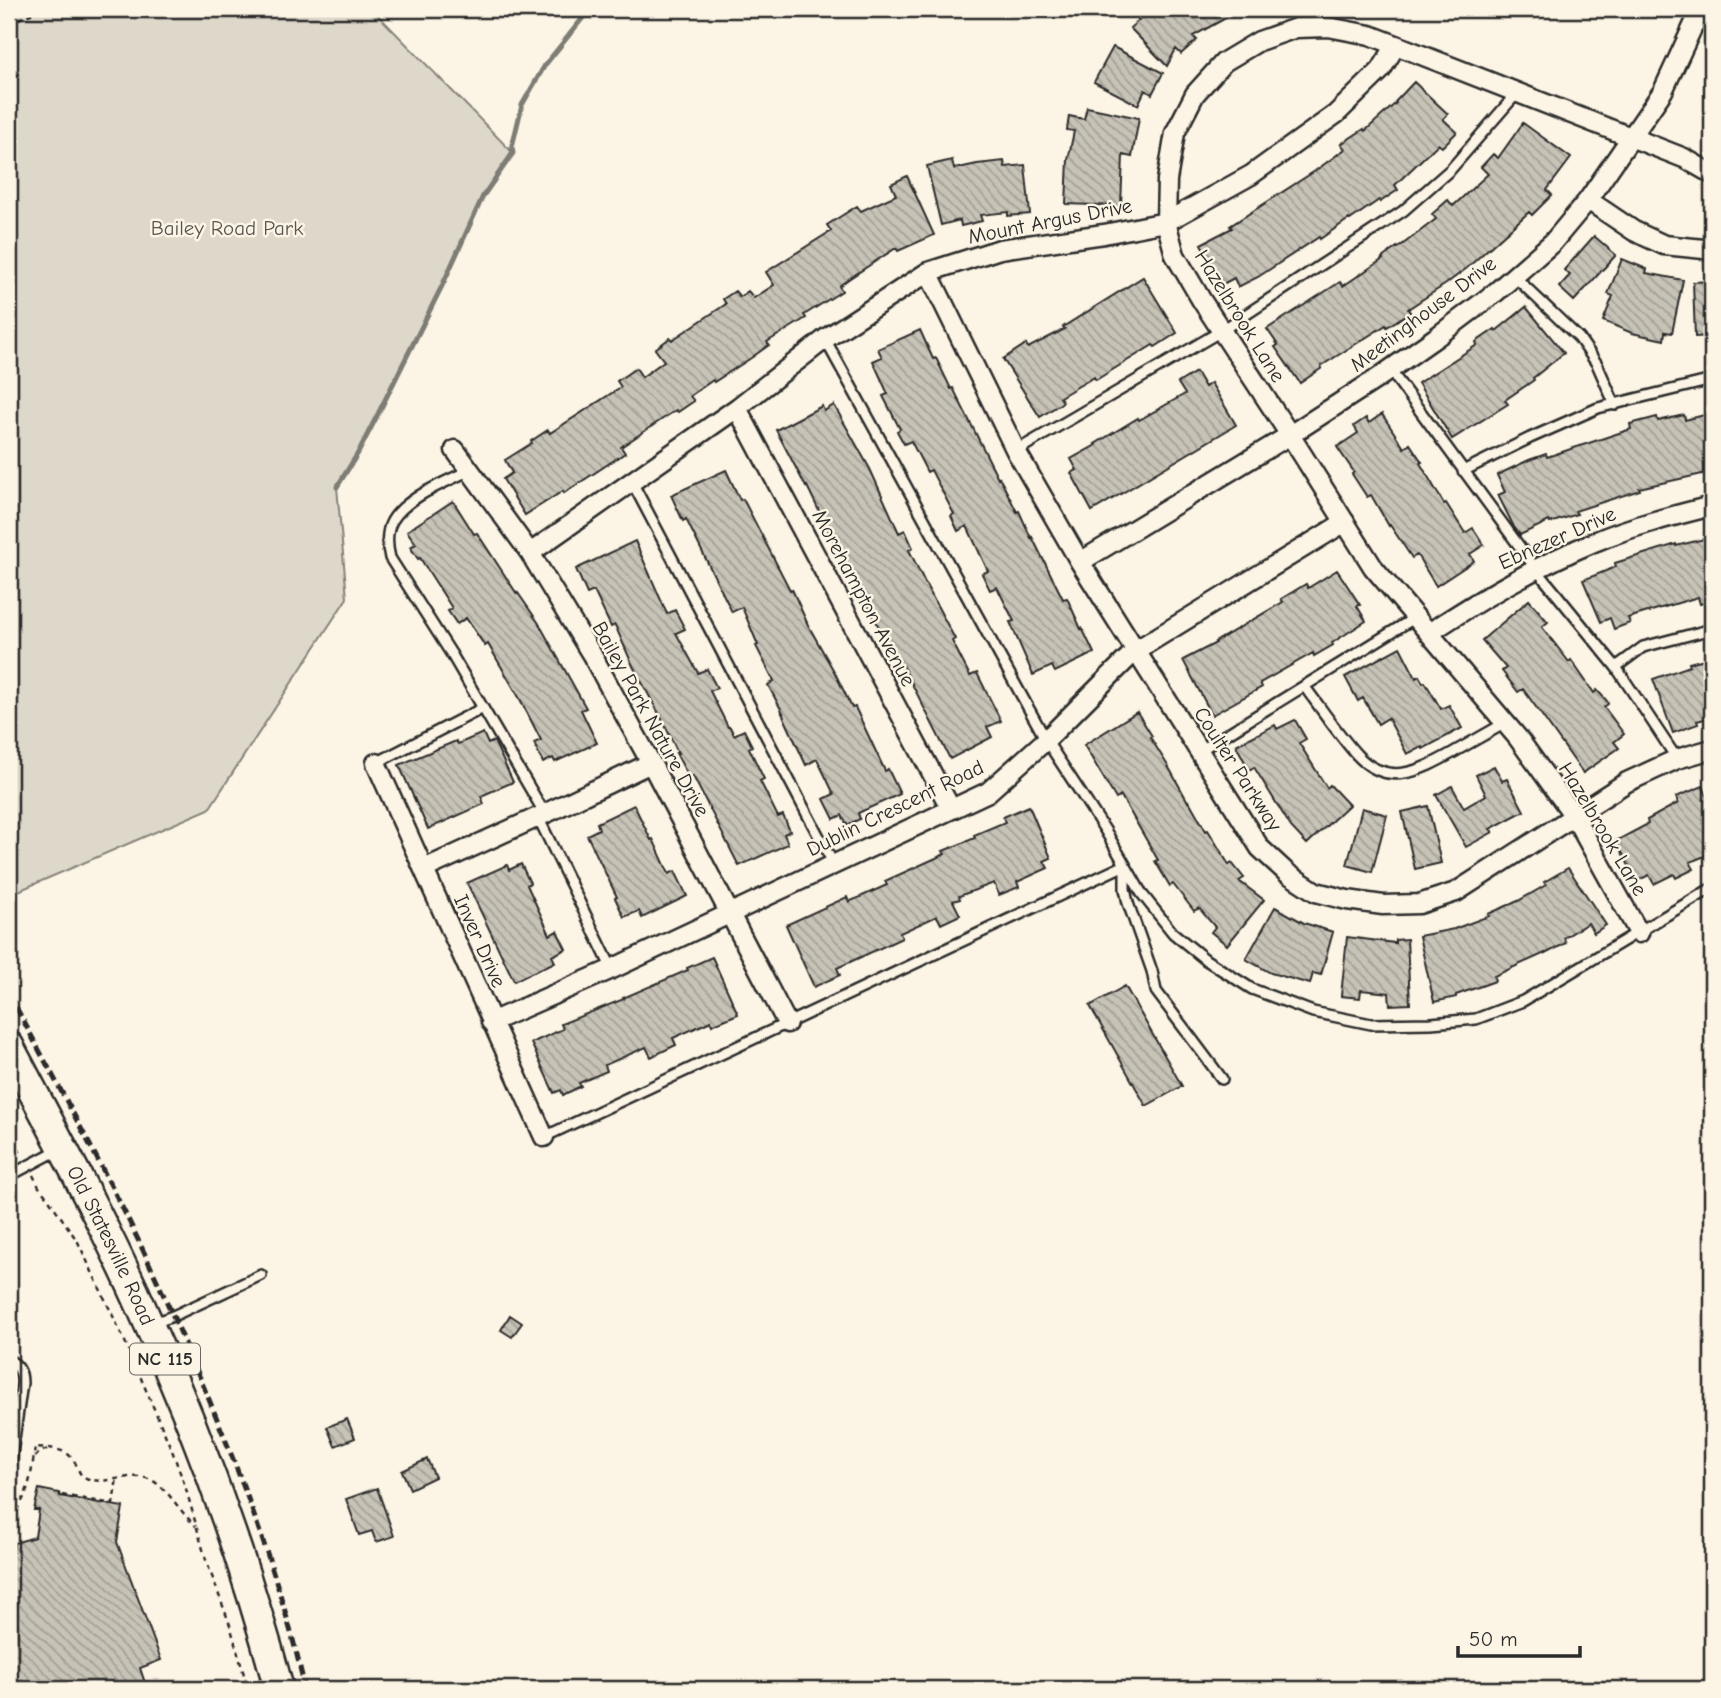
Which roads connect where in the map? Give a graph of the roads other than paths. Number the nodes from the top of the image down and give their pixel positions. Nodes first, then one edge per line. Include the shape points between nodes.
1 (1699, 14) edge
2 (1396, 45) junction
3 (1518, 92) junction
4 (1631, 137) junction
5 (1712, 174) edge
6 (1588, 200) junction
7 (1167, 222) junction
8 (1712, 247) edge
9 (928, 272) junction
10 (1514, 275) junction
11 (1221, 331) junction
12 (825, 339) junction
13 (1390, 370) junction
14 (1712, 380) edge
15 (1615, 405) junction
16 (737, 408) junction
17 (1290, 435) junction
18 (455, 450) dead end
19 (1016, 451) junction
20 (470, 470) junction
21 (1464, 471) junction
22 (632, 482) junction
23 (1712, 506) edge
24 (1345, 522) junction
25 (530, 553) junction
26 (1080, 562) junction
27 (1536, 569) junction
28 (1416, 617) junction
29 (1712, 629) edge
30 (1429, 633) junction
31 (1135, 651) junction
32 (1616, 667) junction
33 (1304, 686) junction
34 (483, 708) junction
35 (1505, 723) junction
36 (1046, 740) junction
37 (1712, 749) edge
38 (1199, 751) junction
39 (1677, 759) junction
40 (376, 763) joint
41 (651, 763) junction
42 (951, 810) junction
43 (542, 816) junction
44 (1574, 816) junction
45 (834, 865) junction
46 (1125, 865) junction
47 (424, 869) junction
48 (1712, 888) edge
49 (729, 912) junction
50 (1639, 933) junction
51 (612, 969) junction
52 (491, 1022) junction
53 (787, 1023) junction
54 (9, 1046) edge
55 (1222, 1079) dead end
56 (544, 1137) joint
57 (62, 1148) junction
58 (9, 1176) edge
59 (261, 1275) dead end
60 (150, 1325) junction
61 (9, 1360) edge
62 (9, 1474) edge
63 (279, 1689) edge

1 - 4 street, Meetinghouse Drive via 1662,91
2 - 3 street, Hazelbrook Lane
2 - 7 street, Mount Argus Drive via 1381,70 1336,114 1251,175
2 - 7 street, Hazelbrook Lane via 1328,27 1296,28 1259,41 1224,62 1195,94 1175,133 1167,180
3 - 4 street, Hazelbrook Lane
3 - 11 lane via 1451,169 1403,211
4 - 5 street, Hazelbrook Lane
4 - 6 street, Meetinghouse Drive
6 - 8 street via 1664,245
6 - 10 street, Meetinghouse Drive via 1553,242
7 - 9 street, Mount Argus Drive via 1000,250
7 - 11 street, Hazelbrook Lane via 1175,256
9 - 12 street, Mount Argus Drive
9 - 19 street, Coulter Parkway
10 - 13 street, Meetinghouse Drive
10 - 15 lane via 1579,338 1597,364
11 - 17 street, Hazelbrook Lane
11 - 19 lane
12 - 16 street, Mount Argus Drive
12 - 36 lane
13 - 17 street, Meetinghouse Drive
13 - 21 lane
14 - 15 lane
15 - 21 lane via 1598,408
16 - 22 street, Mount Argus Drive
16 - 42 street, Morehampton Avenue
17 - 24 street, Hazelbrook Lane
17 - 26 street, Meetinghouse Drive
18 - 20 street, Bailey Park Nature Drive
19 - 26 street, Coulter Parkway
20 - 25 street, Bailey Park Nature Drive
20 - 34 lane via 400,512 391,522 387,547
21 - 27 lane
22 - 25 street, Mount Argus Drive
22 - 45 lane
23 - 27 street, Ebnezer Drive via 1595,541
24 - 28 street, Hazelbrook Lane via 1373,567
24 - 31 street, Dublin Crescent Road
25 - 41 street, Bailey Park Nature Drive
26 - 31 street, Coulter Parkway
27 - 30 street, Ebnezer Drive
27 - 32 lane
28 - 30 street, Hazelbrook Lane
28 - 33 lane
29 - 32 lane via 1643,648
30 - 35 street, Hazelbrook Lane
31 - 36 street, Dublin Crescent Road
31 - 38 street, Coulter Parkway
32 - 39 lane
33 - 35 lane via 1357,755 1387,773 1425,768
33 - 38 lane
34 - 40 lane
34 - 43 lane
35 - 44 street, Hazelbrook Lane
36 - 42 street, Dublin Crescent Road via 988,792
36 - 46 lane
37 - 39 street, Coulter Parkway
38 - 44 street, Coulter Parkway via 1260,848 1316,892 1347,900 1419,904 1457,892
39 - 44 street, Coulter Parkway via 1627,782
40 - 47 street, Inver Drive
41 - 43 street
41 - 49 street, Bailey Park Nature Drive
42 - 45 street, Dublin Crescent Road
43 - 47 street
43 - 51 lane
44 - 50 street, Hazelbrook Lane
45 - 49 street, Dublin Crescent Road
46 - 50 lane via 1173,933 1206,960 1252,989 1313,1012 1371,1024 1476,1019 1523,1001
46 - 53 lane
46 - 55 lane via 1128,903 1156,991
47 - 52 street, Inver Drive
48 - 50 lane
49 - 51 street, Dublin Crescent Road
49 - 53 street, Bailey Park Nature Drive
51 - 52 street, Dublin Crescent Road
52 - 56 street, Inver Drive
53 - 56 lane
54 - 57 main road, Old Statesville Road / NC 115
57 - 58 lane
57 - 60 main road, Old Statesville Road / NC 115
59 - 60 lane
60 - 63 main road, Old Statesville Road / NC 115 via 238,1551
61 - 62 lane via 22,1374 22,1383

